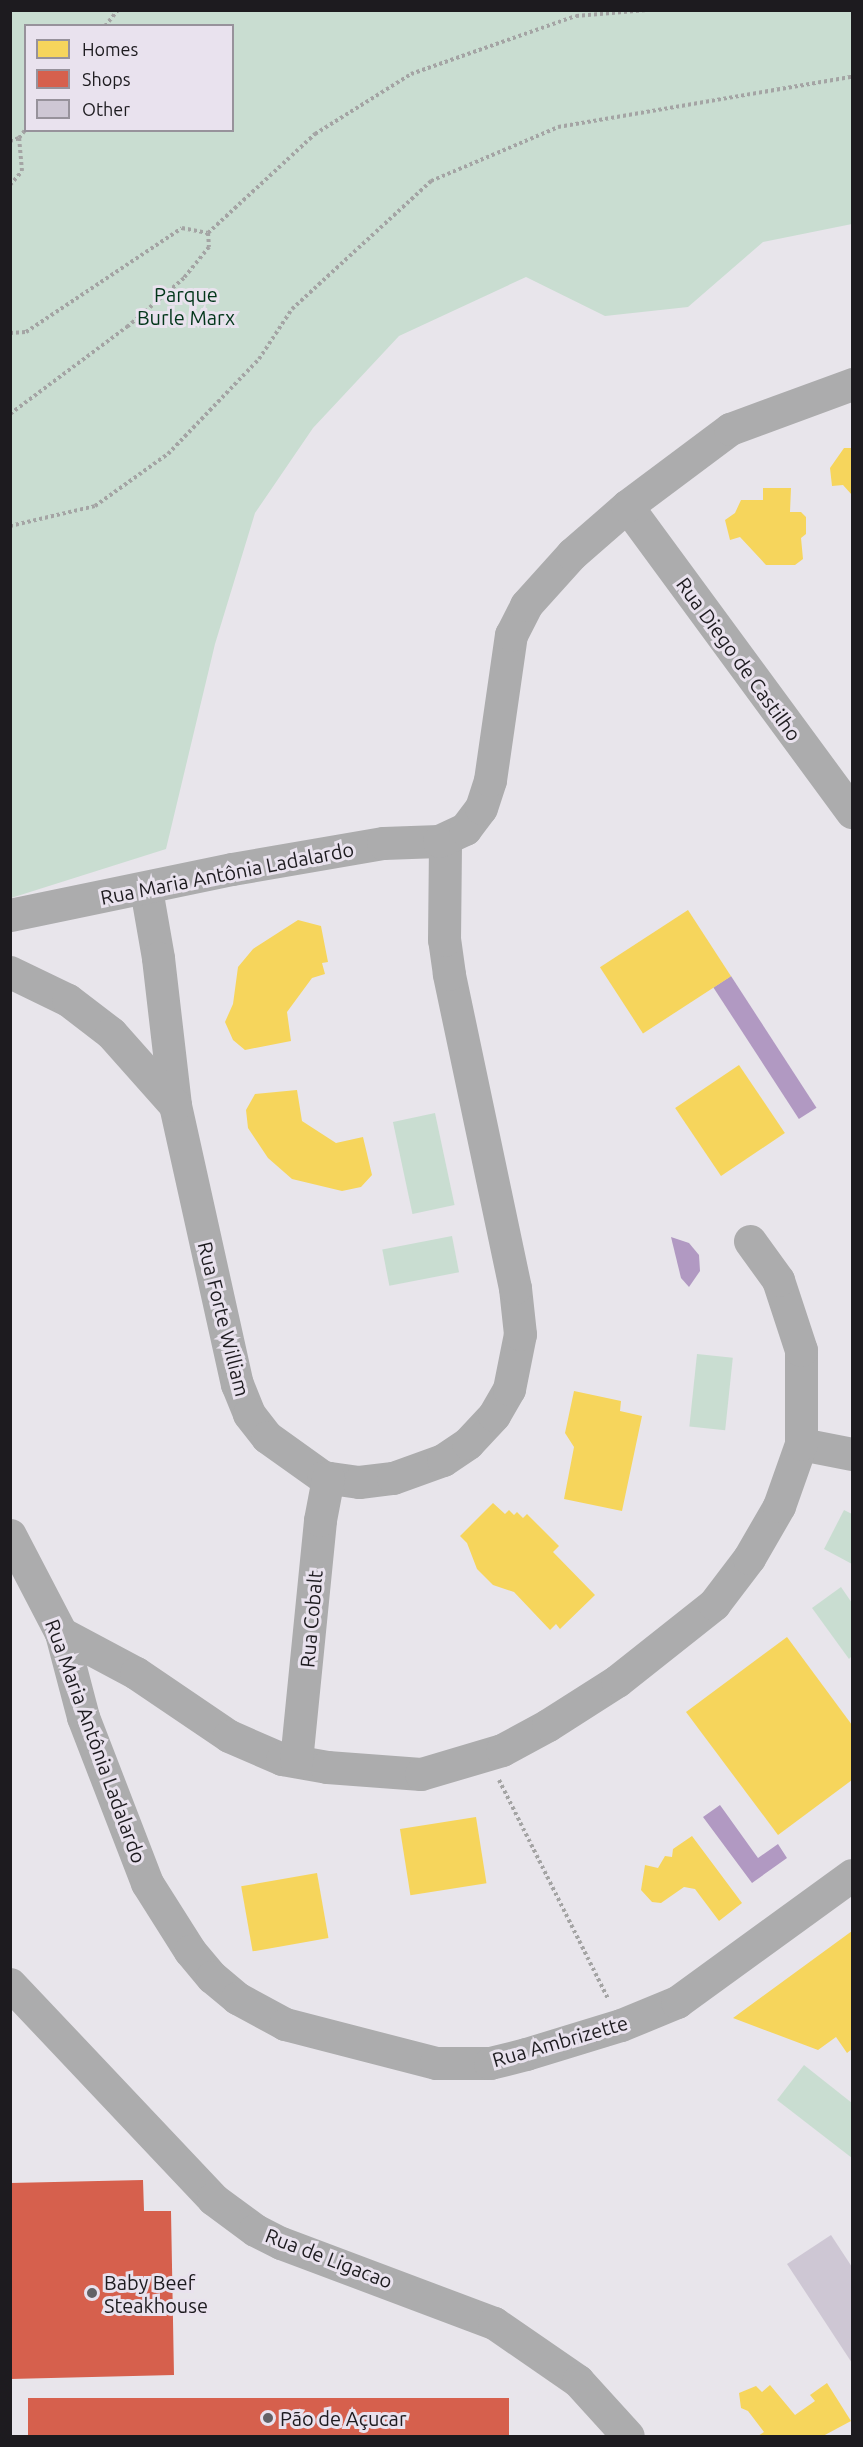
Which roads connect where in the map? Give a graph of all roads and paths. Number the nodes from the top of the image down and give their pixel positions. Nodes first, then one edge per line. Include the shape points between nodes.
1 (118, 10) edge
2 (647, 10) edge
3 (107, 24) edge
4 (852, 77) edge
5 (24, 132) edge
6 (19, 138) junction
7 (10, 141) edge
8 (10, 185) edge
9 (208, 233) junction
10 (10, 333) edge
11 (852, 384) edge
12 (10, 414) edge
13 (627, 506) junction
14 (10, 526) edge
15 (852, 812) edge
16 (445, 839) junction
17 (146, 889) junction
18 (10, 915) edge
19 (10, 972) edge
20 (175, 1105) junction
21 (750, 1241) dead end
22 (801, 1444) junction
23 (852, 1454) edge
24 (328, 1478) junction
25 (10, 1536) edge
26 (60, 1633) junction
27 (487, 1755) junction
28 (296, 1761) junction
29 (852, 1875) edge
30 (147, 1882) joint
31 (10, 1984) edge
32 (621, 2025) junction
33 (628, 2436) edge

1 - 3 path
2 - 9 path via 576,16 411,74 315,134
4 - 14 path via 558,127 431,181 292,309 259,360 168,454 95,506
5 - 6 path
6 - 7 path
6 - 8 path via 22,171
9 - 10 path via 182,228 26,332
9 - 12 path via 209,247 184,278 128,326
11 - 13 street via 730,429
13 - 15 street, Rua Diego de Castilho
13 - 16 street via 572,554 526,605 511,635 490,780 481,808 465,829
16 - 17 street, Rua Maria Antônia Ladalardo via 360,847 232,869
16 - 24 street, Rua Forte William via 444,940 515,1288 520,1334 517,1359 509,1389 494,1415 468,1443 443,1460 393,1478 359,1482
17 - 18 street, Rua Maria Antônia Ladalardo
17 - 20 street, Rua Forte William
19 - 20 street via 68,1000 111,1033
20 - 24 street, Rua Forte William via 241,1394 249,1414 267,1437
21 - 22 street via 778,1280 801,1350
22 - 23 street
22 - 27 street via 779,1506 749,1558 714,1604 617,1681 548,1725
24 - 28 street, Rua Cobalt via 320,1521
25 - 26 street, Rua Maria Antônia Ladalardo
26 - 28 street via 136,1673 230,1736
26 - 30 street, Rua Maria Antônia Ladalardo via 83,1716
27 - 28 street via 421,1774 370,1773
27 - 32 path
29 - 32 street, Rua Ambrizette via 688,1996
30 - 32 street, Rua Ambrizette via 190,1951 212,1977 237,1998 285,2024 436,2063 490,2062
31 - 33 street, Rua de Ligacao via 213,2199 255,2230 494,2323 578,2381

